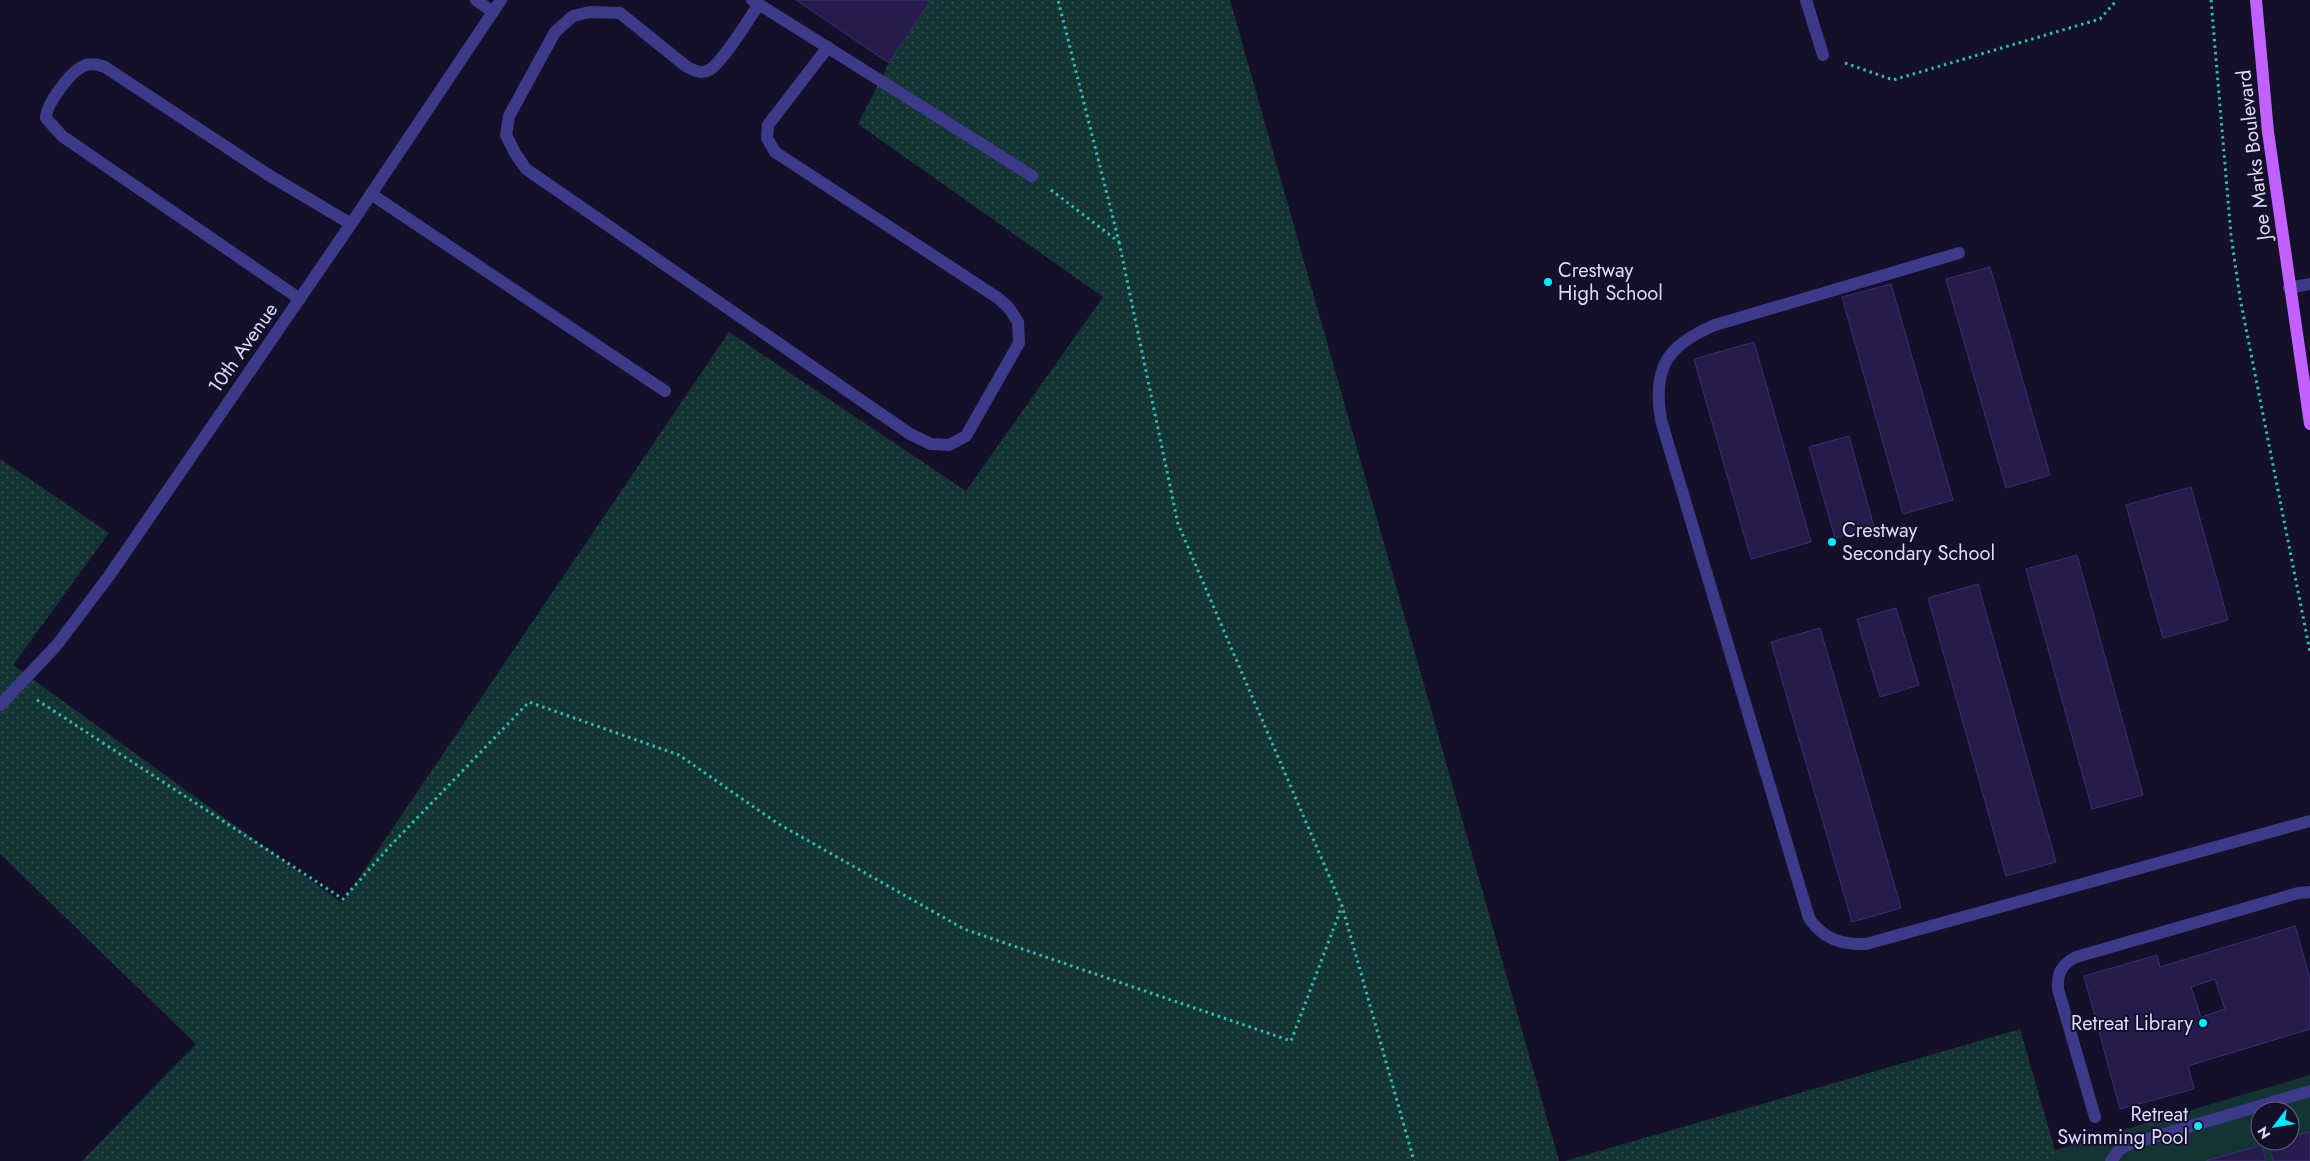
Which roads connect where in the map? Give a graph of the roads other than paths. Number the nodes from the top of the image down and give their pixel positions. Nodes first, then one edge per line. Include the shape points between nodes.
1 (476, 0) edge
2 (501, 0) edge
3 (1806, 0) edge
4 (2256, 0) edge
5 (756, 2) edge
6 (493, 12) junction
7 (828, 48) junction
8 (1823, 55) road end
9 (1032, 176) road end
10 (371, 194) junction
11 (351, 224) junction
12 (1960, 254) dead end
13 (2310, 284) edge
14 (2289, 288) junction
15 (300, 299) junction
16 (665, 391) dead end
17 (2310, 424) edge
18 (0, 705) edge
19 (2310, 821) edge
20 (2310, 892) edge
21 (2310, 1091) edge
22 (2095, 1117) dead end
23 (2111, 1161) edge

1 - 6 street
2 - 6 street, 10th Avenue
3 - 8 street
4 - 14 main road, Joe Marks Boulevard via 2268,132
5 - 7 street
5 - 7 street via 727,52 709,71 698,72 687,67 620,13 590,12 573,16 555,32 509,116 506,135 526,169 910,434 930,444 949,445 966,436 1019,343 1018,322 998,298 775,152 767,138 768,125
6 - 10 street, 10th Avenue
7 - 9 street
10 - 11 street, 10th Avenue
10 - 16 street
11 - 15 street, 10th Avenue
11 - 15 street via 267,174 105,68 93,64 80,67 54,97 46,118 62,136
12 - 19 street via 1715,325 1693,334 1678,346 1660,376 1658,402 1662,420 1809,918 1831,939 1852,945 1866,944
13 - 14 street
14 - 17 main road, Joe Marks Boulevard
15 - 18 street, 10th Avenue via 108,576 56,646
20 - 22 street via 2298,892 2067,962 2061,970 2058,989
21 - 23 street via 2127,1145

